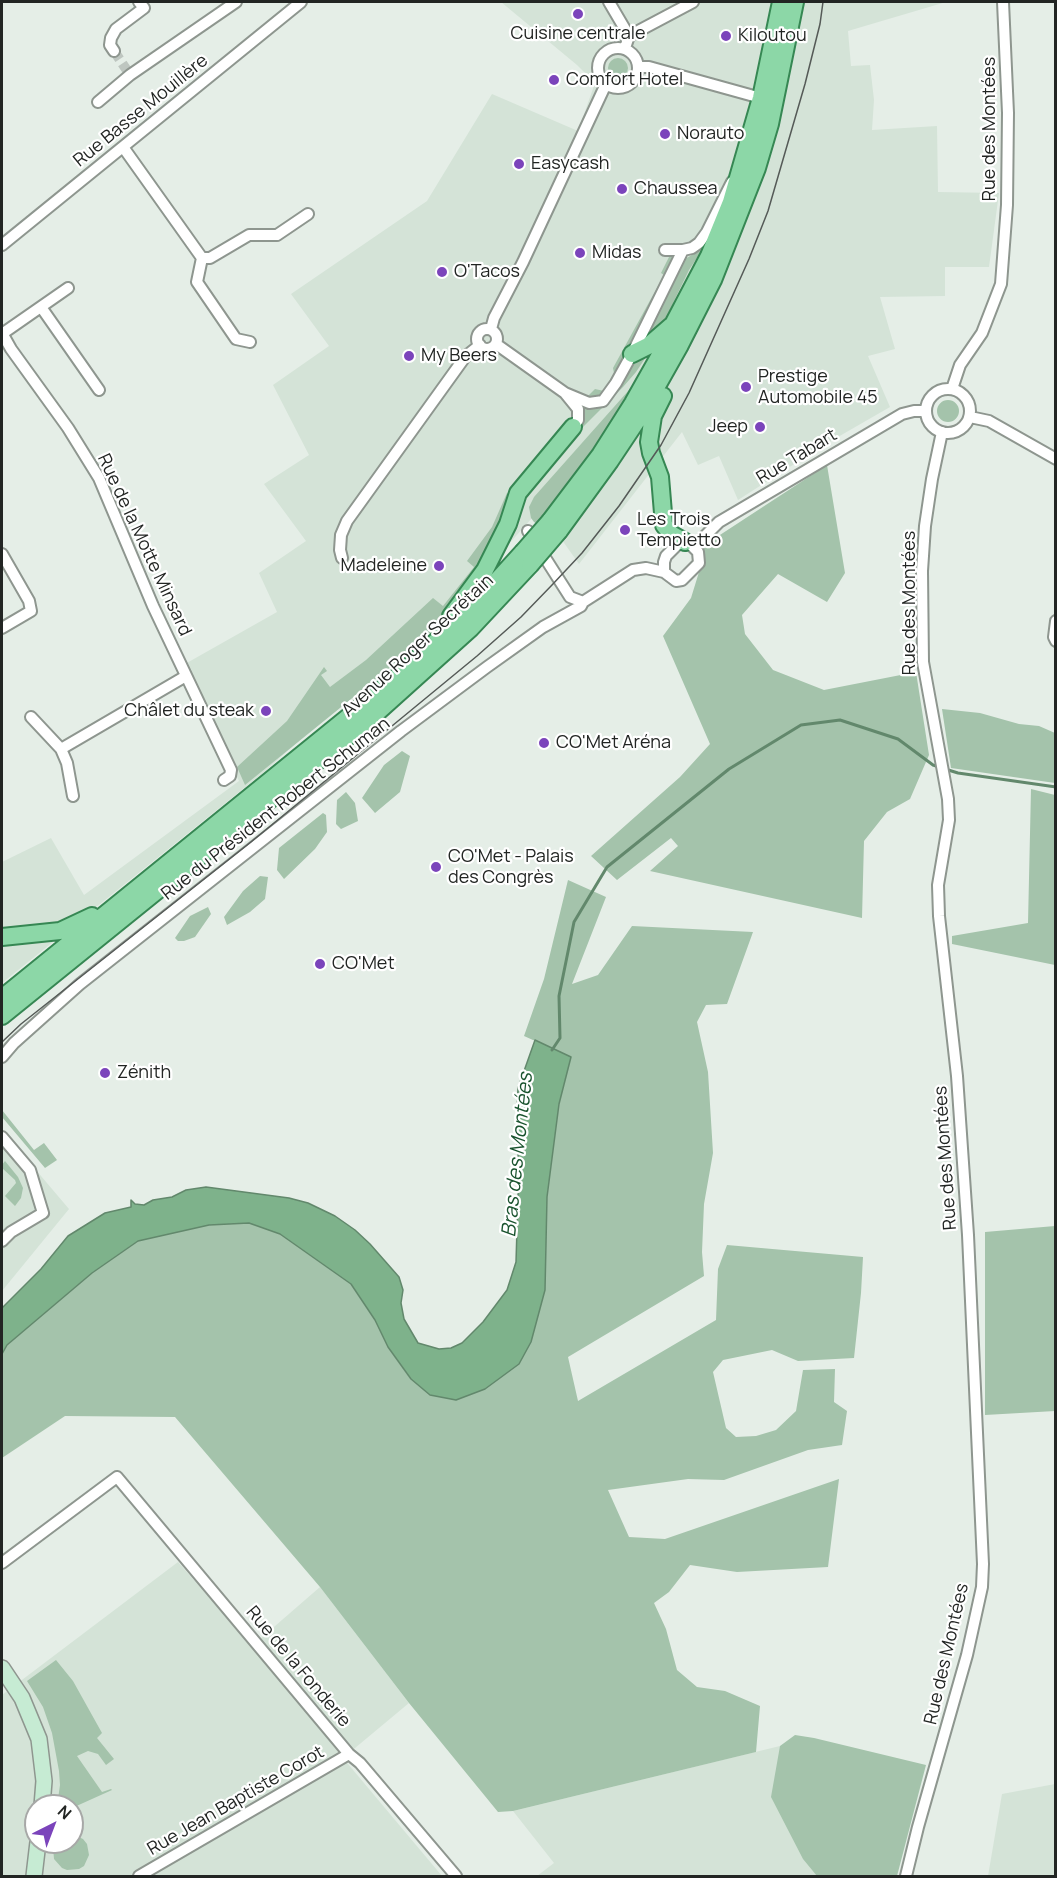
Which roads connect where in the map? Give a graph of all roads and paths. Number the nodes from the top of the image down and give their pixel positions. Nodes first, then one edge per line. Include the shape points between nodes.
1 (139, 2) edge
2 (236, 2) edge
3 (301, 2) edge
4 (609, 2) edge
5 (693, 2) edge
6 (781, 2) edge
7 (795, 2) edge
8 (1003, 2) edge
9 (223, 5) edge
10 (629, 36) junction
11 (625, 48) junction
12 (114, 51) dead end
13 (638, 67) junction
14 (606, 84) junction
15 (768, 100) junction
16 (98, 102) dead end
17 (123, 147) junction
18 (742, 163) junction
19 (308, 213) dead end
20 (2, 245) edge
21 (725, 248) junction
22 (665, 250) dead end
23 (682, 250) junction
24 (202, 258) junction
25 (68, 288) dead end
26 (41, 307) junction
27 (674, 324) junction
28 (491, 329) junction
29 (2, 334) edge
30 (250, 342) dead end
31 (496, 344) junction
32 (480, 345) junction
33 (632, 354) junction
34 (952, 388) junction
35 (99, 390) dead end
36 (565, 393) junction
37 (925, 411) junction
38 (970, 417) junction
39 (573, 428) joint
40 (942, 432) junction
41 (1056, 459) edge
42 (555, 526) junction
43 (528, 531) dead end
44 (690, 544) junction
45 (2, 554) edge
46 (342, 558) dead end
47 (526, 559) junction
48 (664, 572) junction
49 (583, 602) junction
50 (1056, 621) edge
51 (2, 628) edge
52 (1056, 641) edge
53 (186, 676) junction
54 (31, 717) dead end
55 (61, 749) junction
56 (225, 780) dead end
57 (254, 793) junction
58 (73, 796) dead end
59 (119, 902) junction
60 (2, 937) edge
61 (2, 998) edge
62 (2, 1016) edge
63 (2, 1057) edge
64 (2, 1137) edge
65 (2, 1241) edge
66 (2, 1563) edge
67 (2, 1668) edge
68 (349, 1754) junction
69 (43, 1794) edge
70 (37, 1854) edge
71 (34, 1876) edge
72 (139, 1876) edge
73 (456, 1876) edge
74 (906, 1876) edge

1 - 12 street via 144,8 116,29 111,38
2 - 9 street
3 - 17 street, Rue Basse Mouillère
4 - 10 street
5 - 10 street
6 - 15 main road, Avenue Roger Secrétain
7 - 15 main road, Avenue Roger Secrétain
8 - 34 street, Rue des Montées via 1008,113 1001,284 982,333 960,365
9 - 16 street
10 - 11 street
11 - 13 street via 635,57
11 - 14 street via 611,48 600,57 599,76
13 - 14 street via 630,84 618,88
13 - 15 street
14 - 28 street
15 - 18 main road, Avenue Roger Secrétain
15 - 21 main road, Avenue Roger Secrétain via 757,168
17 - 20 street, Rue Basse Mouillère
17 - 24 street
18 - 23 street, Avenue Roger Secrétain via 704,237 692,248
18 - 27 main road, Avenue Roger Secrétain via 709,256
19 - 24 street via 277,235 249,235 210,258
21 - 42 main road, Avenue Roger Secrétain via 713,280 640,416 610,461
21 - 44 main road via 706,308 656,410 650,431 651,453 662,490 664,525 671,534
22 - 23 street
23 - 33 street, Avenue Roger Secrétain
24 - 30 street via 197,282 236,339
25 - 26 street
26 - 29 street
26 - 35 street
27 - 33 main road
27 - 42 main road, Avenue Roger Secrétain via 633,403
28 - 31 street via 497,335
28 - 32 street via 478,334
29 - 53 street, Rue de la Motte Minsard via 99,478
31 - 32 street via 488,349
31 - 36 street
32 - 46 street via 465,357 347,521 341,535
33 - 36 street, Avenue Roger Secrétain via 603,401 589,403
34 - 37 street via 933,394
34 - 38 street via 969,402
36 - 39 street via 578,409
37 - 40 street via 930,425
37 - 44 street, Rue Tabart via 902,414 719,522
38 - 40 street via 962,429
38 - 41 street via 989,421
39 - 57 main road via 518,493 508,524 485,570 451,616 356,706
40 - 74 street, Rue des Montées via 925,526 923,662 945,777 949,820 938,885 939,916 959,1098 983,1563 982,1587 967,1655
42 - 47 main road, Avenue Roger Secrétain, bridge
43 - 49 street via 570,597
44 - 48 street via 677,544 666,556
44 - 48 street via 700,557 699,563 682,580 676,581
45 - 51 street via 31,611
47 - 57 main road, Avenue Roger Secrétain via 400,675
47 - 62 main road, Avenue Roger Secrétain via 471,628 372,717
48 - 49 street via 633,570
49 - 63 street, Rue du Président Robert Schuman via 400,731 80,984
50 - 52 street
53 - 55 street
53 - 56 street, Rue de la Motte Minsard via 231,770
54 - 55 street
55 - 58 street
57 - 59 main road, Avenue Roger Secrétain
59 - 60 main road via 60,930
59 - 61 main road, Avenue Roger Secrétain
64 - 65 street via 30,1170 43,1213
66 - 68 street, Rue de la Fonderie via 117,1477
67 - 69 street via 30,1713 39,1739
68 - 72 street, Rue Jean Baptiste Corot
68 - 73 street, Rue de la Fonderie
70 - 71 street

